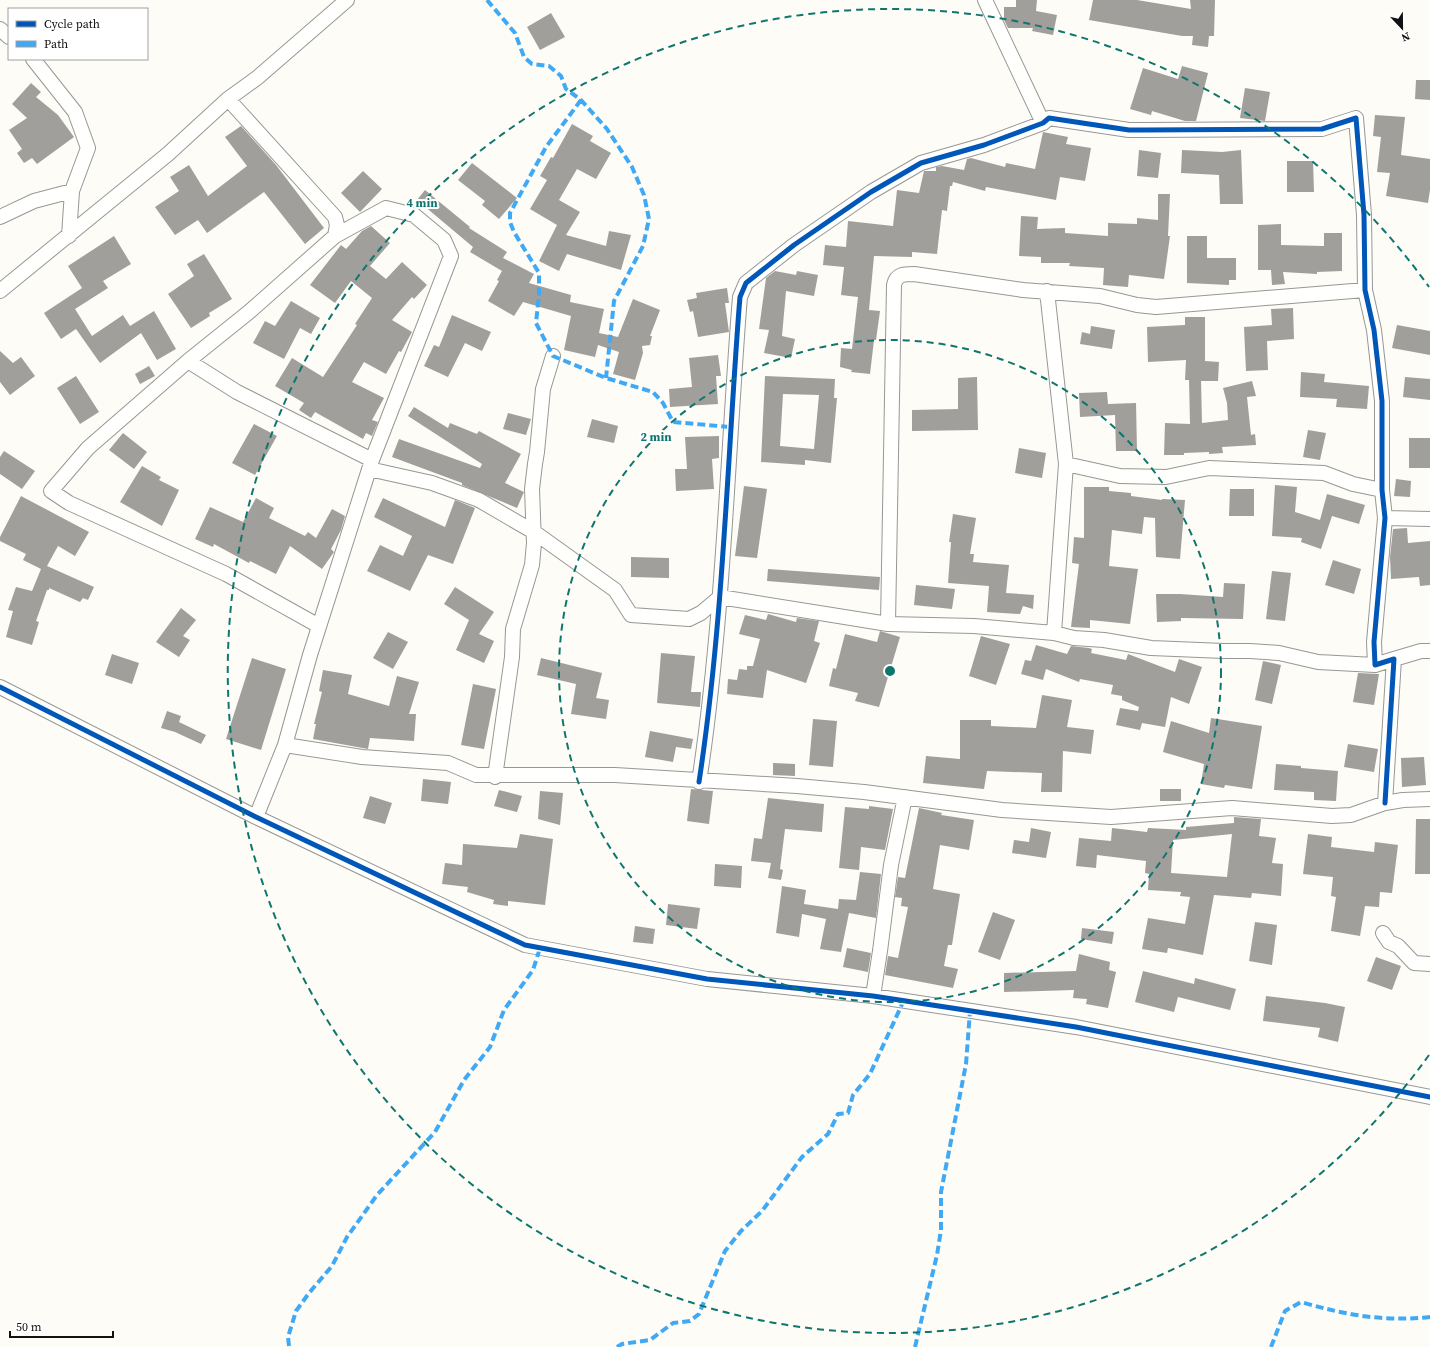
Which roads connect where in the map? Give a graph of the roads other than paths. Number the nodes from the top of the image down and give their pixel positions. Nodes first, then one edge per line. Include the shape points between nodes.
1 (347, 0) edge
2 (985, 0) edge
3 (0, 29) edge
4 (8, 36) edge
5 (34, 60) edge
6 (228, 99) junction
7 (1043, 123) junction
8 (72, 191) junction
9 (0, 218) edge
10 (69, 236) junction
11 (335, 236) junction
12 (1365, 290) junction
13 (0, 291) edge
14 (1047, 291) junction
15 (553, 356) dead end
16 (188, 361) junction
17 (370, 464) junction
18 (1066, 464) junction
19 (1382, 490) junction
20 (1385, 518) junction
21 (1430, 519) edge
22 (534, 532) junction
23 (720, 597) junction
24 (888, 624) junction
25 (319, 626) junction
26 (1054, 633) junction
27 (1430, 651) edge
28 (1394, 659) junction
29 (1375, 665) junction
30 (0, 687) edge
31 (285, 745) junction
32 (495, 776) junction
33 (699, 782) junction
34 (905, 797) junction
35 (1430, 799) edge
36 (1385, 803) junction
37 (256, 817) junction
38 (1383, 932) dead end
39 (1430, 964) edge
40 (873, 996) junction
41 (1430, 1096) edge

1 - 6 street via 257,78
2 - 7 street
3 - 4 street
5 - 8 street via 75,112 88,148
6 - 10 street via 168,154
6 - 11 street via 335,217
7 - 12 street via 1050,118 1129,130 1322,129 1356,118 1364,215
7 - 23 street via 984,145 921,162 871,192 794,245 746,283 740,296
8 - 9 street via 34,201
8 - 10 street
10 - 13 street
11 - 16 street via 220,337
11 - 17 street via 386,208 414,215 444,240 451,256
12 - 14 street via 1156,307 1100,296
12 - 19 street via 1374,330 1382,400
14 - 18 street
14 - 24 street via 1023,290 914,274 896,278
15 - 22 street via 543,388 532,489
16 - 17 street via 237,392
16 - 25 street via 88,448 51,491 69,504 226,574
17 - 22 street via 479,500
17 - 25 street
18 - 19 street via 1120,476 1166,477 1209,468 1324,473 1353,484
18 - 26 street
19 - 20 street
20 - 21 street
20 - 29 street via 1374,642
22 - 23 street via 615,590 630,615 689,619 701,613
22 - 32 street via 532,565 513,629 512,657
23 - 24 street
23 - 33 street via 710,714
24 - 26 street via 974,626
25 - 31 street
26 - 29 street via 1151,648 1250,651 1318,662
27 - 28 street
28 - 29 street
28 - 36 street
30 - 37 street
31 - 32 street via 362,758 448,763 476,775
31 - 37 street
32 - 33 street via 615,775
33 - 34 street via 797,786
34 - 36 street via 1002,810 1111,817 1232,808 1332,816 1351,815
34 - 40 street via 891,865
35 - 36 street
37 - 40 street via 525,945 707,978
38 - 39 street via 1389,942 1398,946 1414,963
40 - 41 street via 1076,1026

